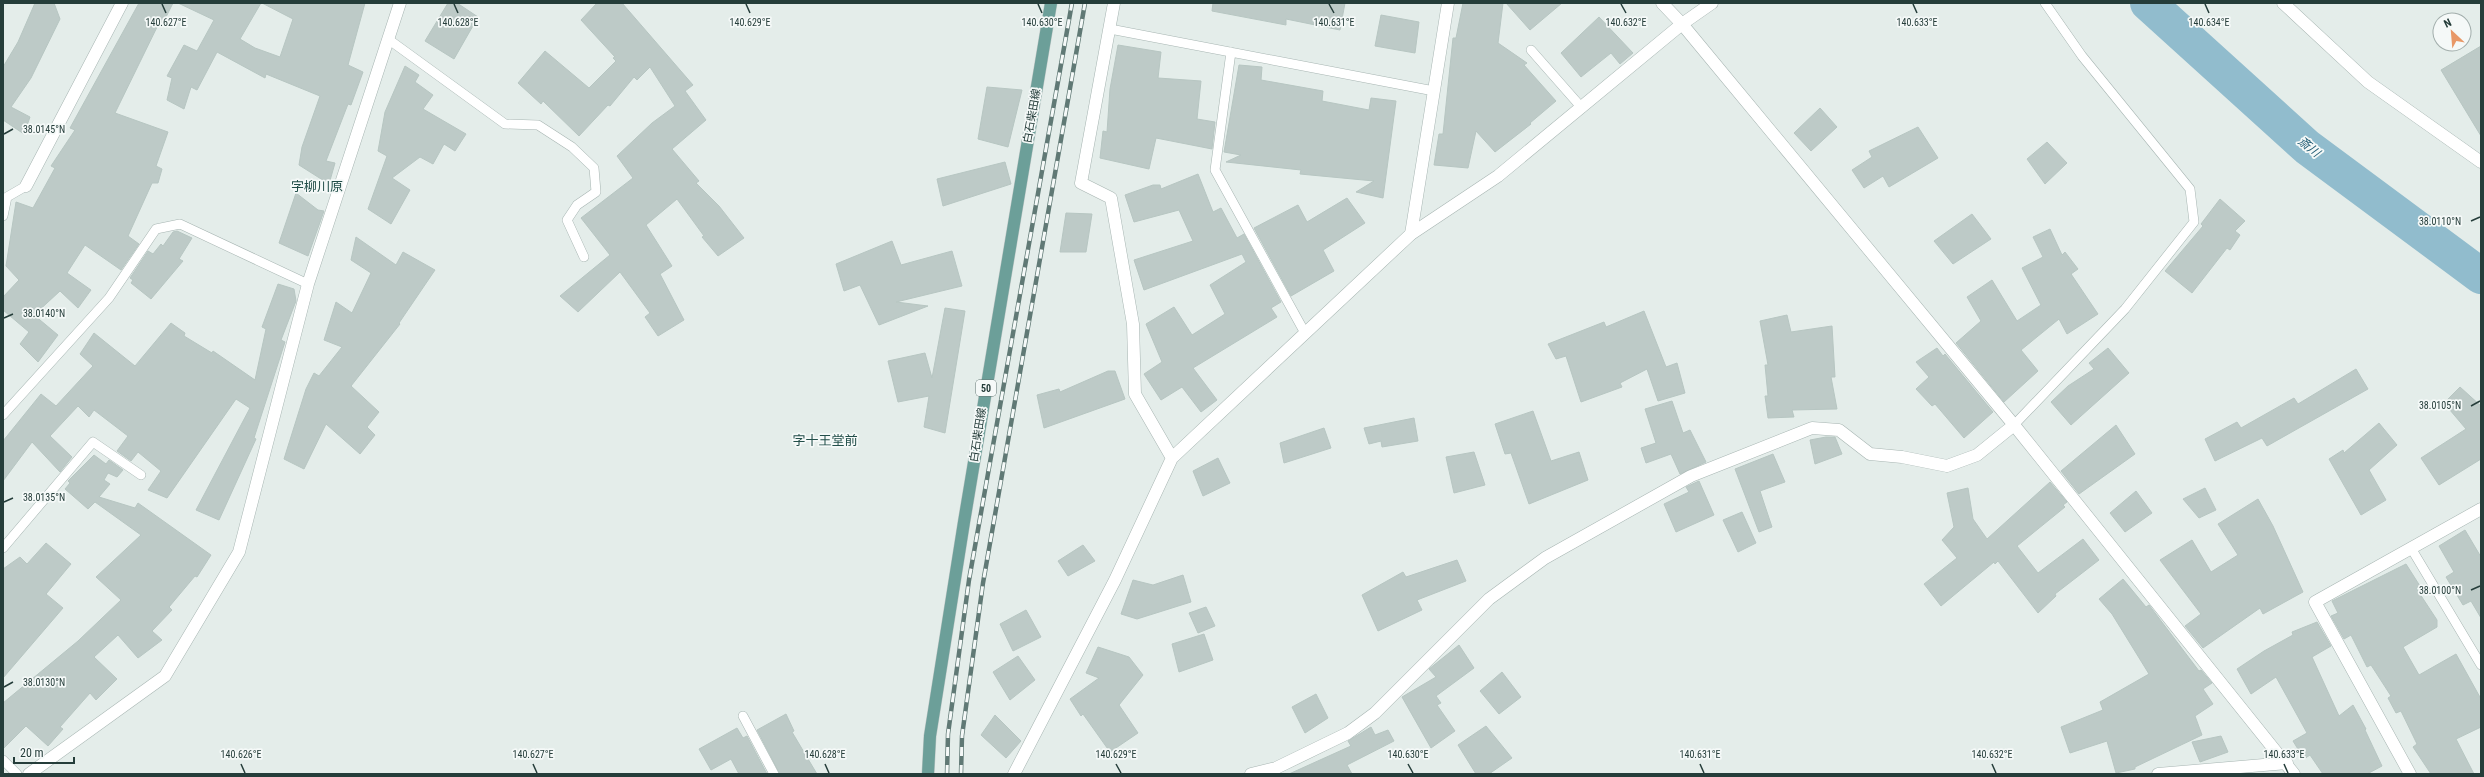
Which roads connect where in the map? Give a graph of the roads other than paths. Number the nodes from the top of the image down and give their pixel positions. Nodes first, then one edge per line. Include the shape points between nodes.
1 (122, 3) edge
2 (400, 3) edge
3 (1051, 3) edge
4 (1114, 3) edge
5 (1448, 3) edge
6 (1662, 3) edge
7 (1712, 3) edge
8 (2044, 3) edge
9 (2283, 3) edge
10 (1682, 24) junction
11 (1110, 29) junction
12 (388, 39) junction
13 (1531, 50) dead end
14 (1231, 52) junction
15 (1434, 91) junction
16 (1582, 108) junction
17 (2481, 162) edge
18 (26, 186) joint
19 (3, 216) edge
20 (1411, 234) junction
21 (584, 257) dead end
22 (308, 284) junction
23 (1305, 333) junction
24 (3, 415) edge
25 (2014, 425) junction
26 (1172, 458) junction
27 (141, 475) dead end
28 (2481, 509) edge
29 (3, 548) edge
30 (2411, 548) junction
31 (2481, 665) edge
32 (743, 716) dead end
33 (3, 760) edge
34 (2287, 763) junction
35 (1277, 771) edge
36 (17, 774) edge
37 (29, 774) edge
38 (774, 774) edge
39 (928, 774) edge
40 (1014, 774) edge
41 (1251, 774) edge
42 (2158, 774) edge
43 (2294, 774) edge
44 (2410, 774) edge

1 - 18 street
2 - 12 street
3 - 39 main road, 白石柴田線 / 50 via 957,561 930,736
4 - 11 street
5 - 15 street
6 - 10 street
7 - 10 street
8 - 25 lane via 2082,56 2190,189 2194,222 2125,309
9 - 17 street via 2368,82
10 - 16 street
10 - 25 street
11 - 14 lane
11 - 26 street via 1081,183 1111,198 1133,324 1134,394
12 - 21 lane via 505,124 538,125 572,147 594,168 596,192 577,205 567,220
12 - 22 street
13 - 16 lane
14 - 15 lane
14 - 23 lane via 1215,170
15 - 20 street
16 - 20 street via 1498,176
18 - 19 lane via 7,197
20 - 23 street
22 - 24 lane via 180,224 156,229 109,298
22 - 37 street via 239,552 165,676
23 - 26 street
25 - 34 street
25 - 35 street via 1977,455 1947,466 1870,454 1839,430 1812,428 1691,476 1545,558 1489,600 1375,713 1348,733
26 - 40 street via 1115,580
27 - 29 lane via 93,442
28 - 30 street
30 - 31 lane
30 - 44 street via 2315,602
32 - 38 lane
33 - 36 lane
34 - 42 street
34 - 43 street
35 - 41 street

